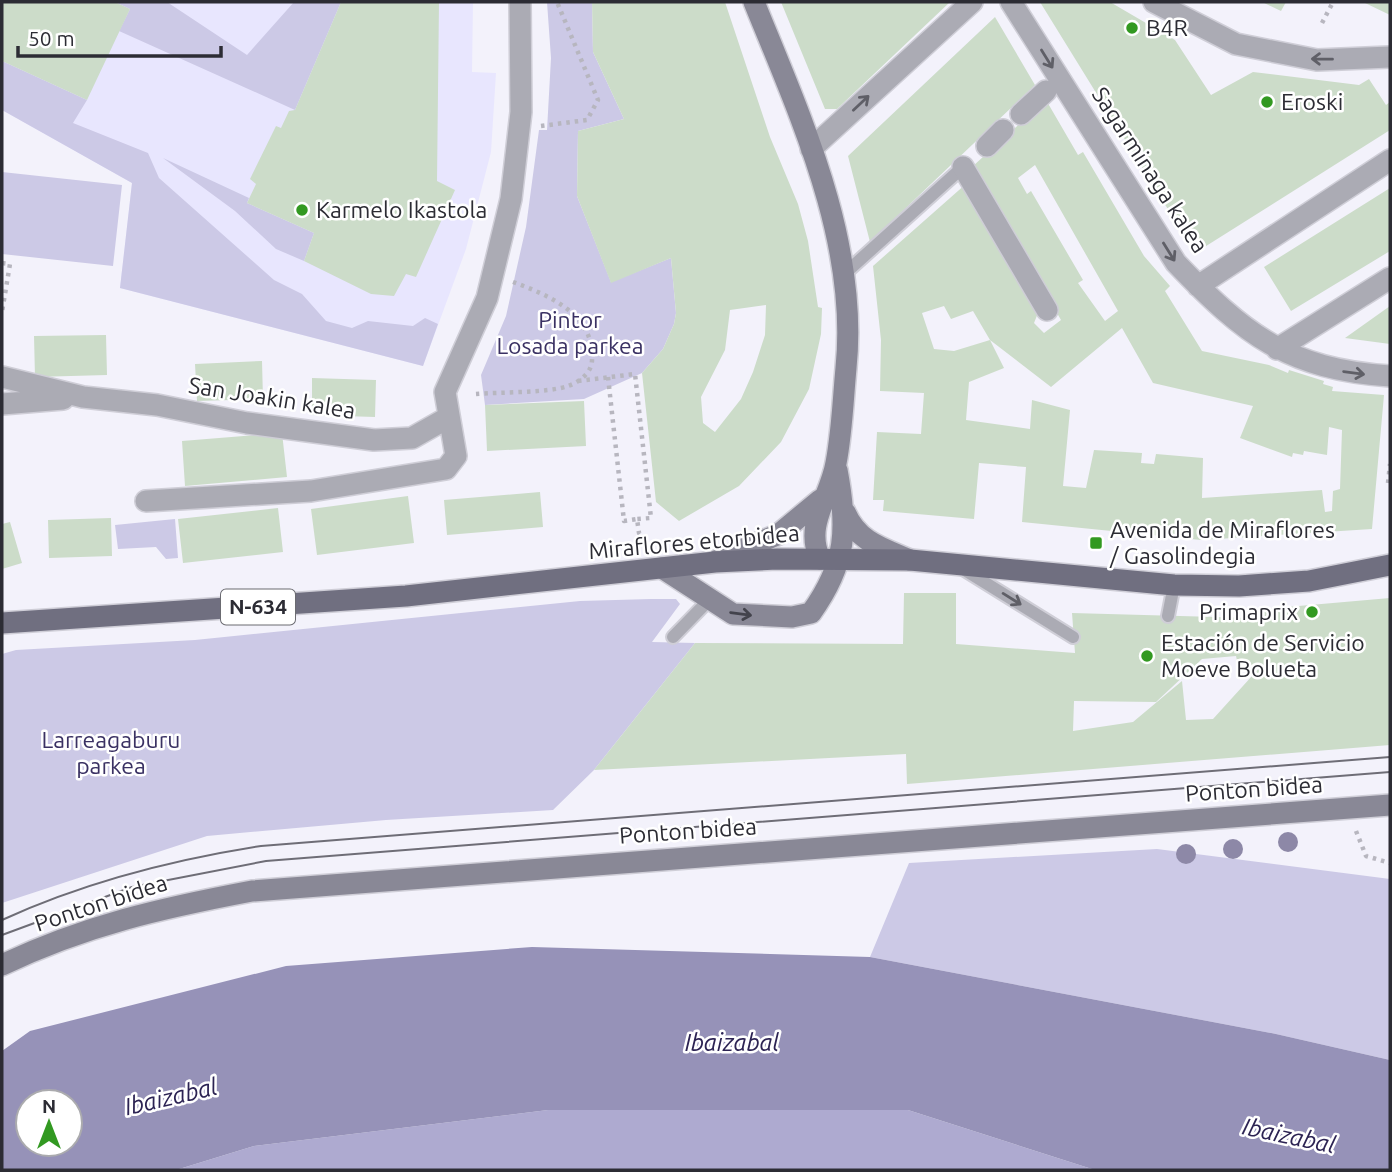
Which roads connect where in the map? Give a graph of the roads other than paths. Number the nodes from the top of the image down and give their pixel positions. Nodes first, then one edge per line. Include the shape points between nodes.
1 (520, 2) edge
2 (754, 2) edge
3 (972, 2) edge
4 (1011, 2) edge
5 (1154, 2) edge
6 (1390, 57) edge
7 (1046, 91) dead end
8 (1021, 114) dead end
9 (1003, 130) dead end
10 (986, 146) dead end
11 (811, 149) junction
12 (1390, 160) edge
13 (963, 167) joint
14 (842, 276) junction
15 (1390, 278) edge
16 (1198, 286) junction
17 (1047, 310) dead end
18 (1277, 349) junction
19 (1390, 376) edge
20 (2, 377) edge
21 (83, 397) junction
22 (2, 404) edge
23 (449, 417) junction
24 (836, 464) junction
25 (827, 494) junction
26 (146, 501) dead end
27 (845, 512) junction
28 (830, 559) junction
29 (910, 560) junction
30 (715, 562) junction
31 (954, 563) junction
32 (1390, 565) edge
33 (662, 568) junction
34 (1174, 585) junction
35 (709, 600) junction
36 (1168, 616) dead end
37 (2, 623) edge
38 (673, 637) dead end
39 (1073, 637) dead end
40 (1390, 805) edge
41 (2, 965) edge

1 - 23 street via 522,69 511,198 487,298 445,392
2 - 11 street
11 -> 3 street
4 -> 16 street, Sagarminaga kalea via 1176,263
6 -> 5 street via 1317,60 1236,44
7 - 8 street
9 - 10 street
11 - 14 street via 828,202
12 - 16 street
13 - 14 lane
13 - 17 street
14 - 24 street via 849,342
15 - 18 street
16 - 18 street, Sagarminaga kalea via 1246,331
18 -> 19 street, Sagarminaga kalea via 1340,371
20 - 21 street, San Joakin kalea
21 - 22 street, San Joakin kalea
21 - 23 street, San Joakin kalea via 374,440 412,438
23 - 26 street via 456,456 446,469 311,491
24 - 25 street
24 - 27 street
25 - 28 street via 815,523 815,547
25 - 30 street via 793,525
27 - 28 street
27 - 29 street via 866,541
28 - 29 main road, Miraflores etorbidea
28 - 30 main road, Miraflores etorbidea
35 -> 28 street via 733,614 792,617 811,612
29 - 31 main road, Miraflores etorbidea
30 - 33 main road, Miraflores etorbidea
31 - 34 main road, Miraflores etorbidea
31 -> 39 lane
32 - 34 main road, Miraflores etorbidea via 1282,584
33 - 35 street
33 - 37 main road, Miraflores etorbidea / N-634 via 239,609
34 - 36 lane
35 - 38 lane
40 - 41 street, Ponton bidea via 252,891 145,911

